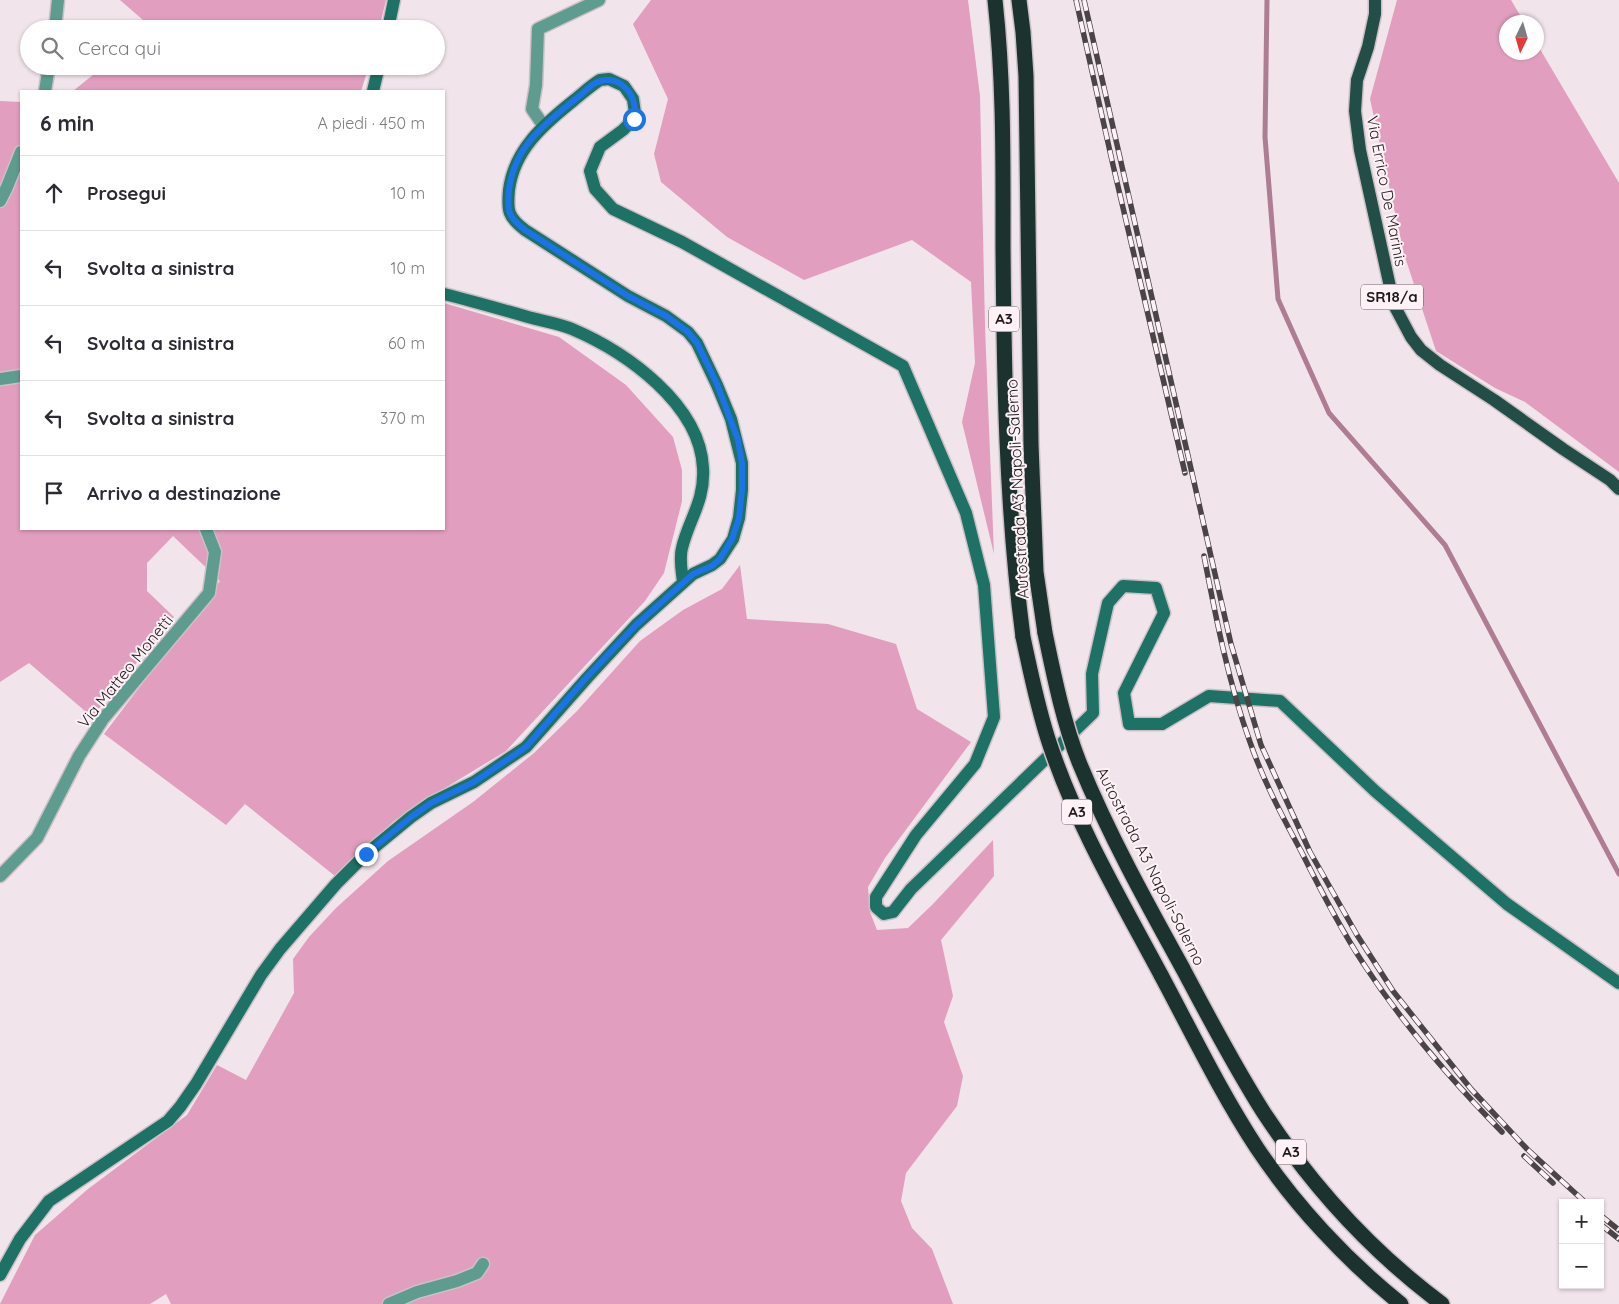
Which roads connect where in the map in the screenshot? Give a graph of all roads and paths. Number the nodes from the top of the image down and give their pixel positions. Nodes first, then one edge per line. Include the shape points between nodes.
1 (58, 0) edge
2 (394, 0) edge
3 (599, 0) edge
4 (996, 0) edge
5 (1019, 0) edge
6 (1375, 0) edge
7 (56, 20) edge
8 (390, 20) edge
9 (48, 75) edge
10 (377, 75) edge
11 (45, 90) edge
12 (373, 90) edge
13 (543, 125) junction
14 (20, 155) edge
15 (0, 201) edge
16 (445, 294) edge
17 (20, 376) edge
18 (0, 379) edge
19 (1619, 489) edge
20 (206, 530) edge
21 (684, 582) junction
22 (0, 876) edge
23 (1619, 983) edge
24 (483, 1264) dead end
25 (0, 1275) edge
26 (390, 1304) edge
27 (1401, 1304) edge
28 (1442, 1304) edge

1 - 7 street
2 - 8 street
3 - 13 street via 538,29 532,108
4 - 27 highway, Autostrada A3 Napoli-Salerno / A3, bridge via 1002,81 1007,457 1014,565 1023,637 1042,719 1060,772 1095,850 1240,1120 1258,1149 1307,1212 1367,1276
5 - 28 highway, Autostrada A3 Napoli-Salerno / A3, bridge via 1026,76 1029,355 1036,572 1058,696 1078,760 1114,838 1263,1111 1324,1193 1370,1244
6 - 19 main road, Via Errico De Marinis / SR18/a via 1368,47 1357,80 1355,112 1360,150 1394,305 1421,350
9 - 11 street
10 - 12 street
13 - 21 street via 518,157 514,170 508,199 514,221 688,332 697,343 734,426 742,463 739,518 720,559
13 - 23 street via 600,80 609,79 624,86 633,99 634,119 600,147 590,171 595,189 613,209 682,242 903,366 917,397 966,513 984,585 994,717 975,764 916,835 876,897 876,907 884,914 893,912 918,882 1093,713 1092,674 1108,603 1123,586 1156,588 1164,613 1124,693 1129,724 1162,724 1209,696 1280,701 1375,791 1507,904
14 - 15 street
16 - 21 street via 570,328 612,349 644,371 681,410 702,453 704,471 702,493 682,549
17 - 18 street
20 - 22 street, Via Matteo Monetti via 215,552 209,594 103,719 79,756 37,838
21 - 25 street via 636,625 526,747 474,782 431,803 411,817 336,884 261,975 221,1044 168,1121 50,1201 20,1239
24 - 26 street via 477,1273

